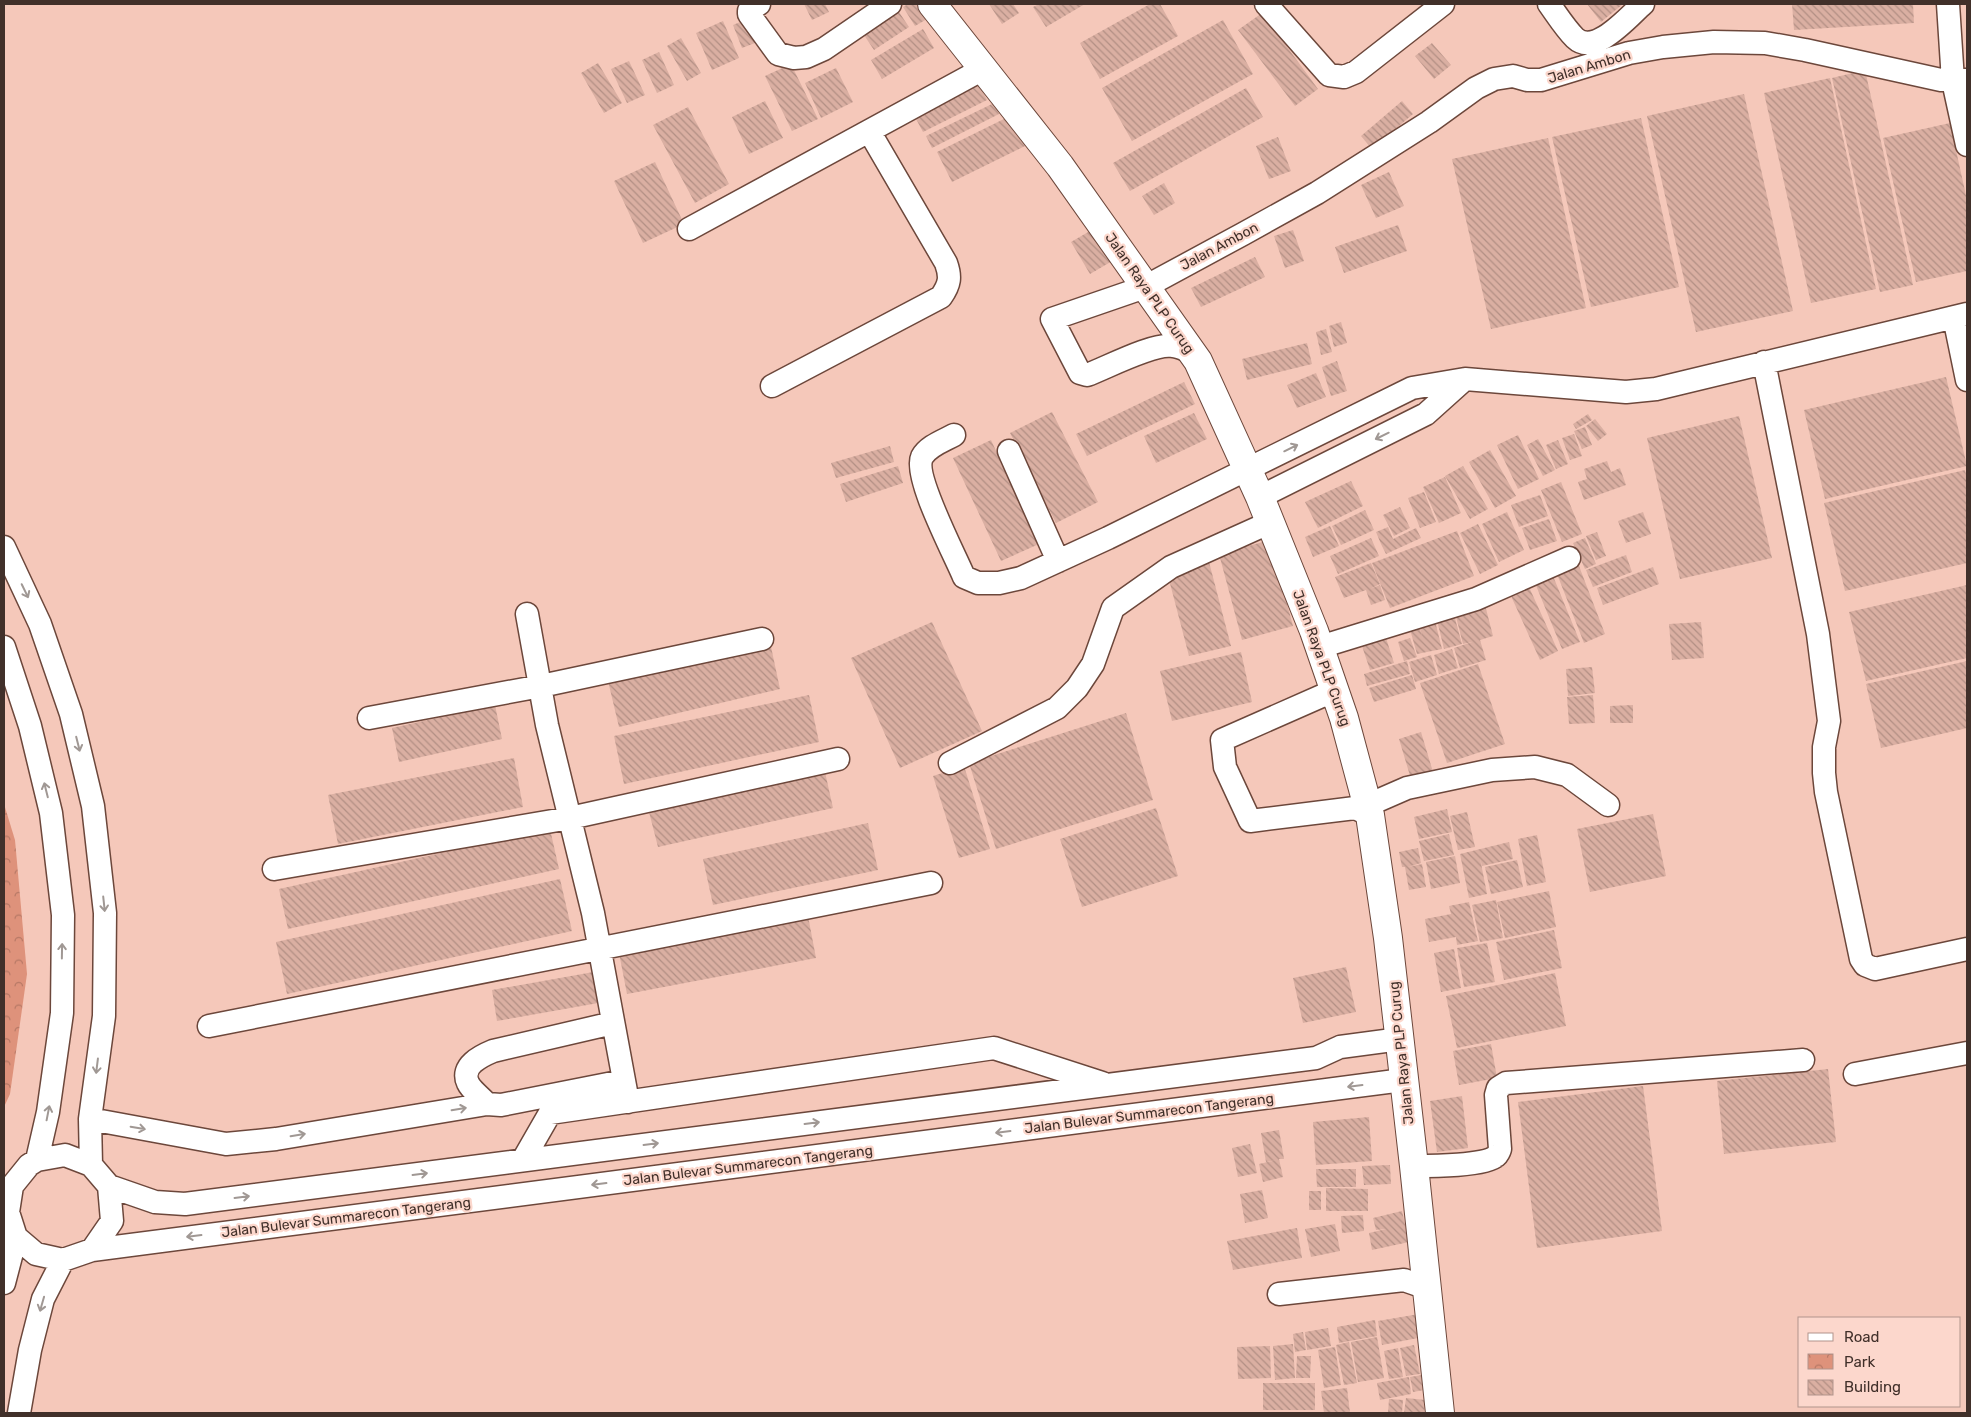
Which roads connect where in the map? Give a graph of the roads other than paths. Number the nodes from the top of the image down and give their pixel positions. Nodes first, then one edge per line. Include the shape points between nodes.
1 (760, 4) edge
2 (890, 4) edge
3 (932, 4) edge
4 (1266, 4) edge
5 (1443, 4) edge
6 (1549, 4) edge
7 (1643, 4) edge
8 (1948, 4) edge
9 (983, 69) junction
10 (1960, 80) edge
11 (870, 131) junction
12 (1967, 145) edge
13 (689, 229) dead end
14 (1144, 287) junction
15 (1960, 315) edge
16 (1191, 352) junction
17 (1764, 362) junction
18 (1465, 379) junction
19 (1967, 380) edge
20 (772, 386) dead end
21 (954, 435) dead end
22 (1008, 451) dead end
23 (1248, 469) junction
24 (1260, 497) junction
25 (1271, 522) junction
26 (4, 547) edge
27 (1569, 558) dead end
28 (1058, 561) junction
29 (527, 614) dead end
30 (762, 639) dead end
31 (4, 647) edge
32 (1320, 647) junction
33 (540, 686) junction
34 (1337, 698) junction
35 (369, 718) dead end
36 (838, 759) dead end
37 (950, 763) dead end
38 (1608, 805) dead end
39 (1369, 810) junction
40 (570, 818) junction
41 (274, 869) dead end
42 (931, 883) dead end
43 (600, 948) junction
44 (1967, 949) edge
45 (613, 1023) junction
46 (210, 1026) dead end
47 (1400, 1039) junction
48 (1967, 1053) edge
49 (1316, 1058) junction
50 (1803, 1060) dead end
51 (1855, 1074) dead end
52 (1403, 1080) junction
53 (1108, 1085) junction
54 (625, 1091) junction
55 (1322, 1091) junction
56 (487, 1104) junction
57 (855, 1118) junction
58 (90, 1120) junction
59 (859, 1150) junction
60 (37, 1160) junction
61 (523, 1160) junction
62 (91, 1165) junction
63 (1414, 1166) junction
64 (394, 1177) junction
65 (109, 1186) junction
66 (398, 1210) junction
67 (16, 1237) junction
68 (92, 1250) junction
69 (63, 1260) junction
70 (4, 1283) edge
71 (1427, 1288) junction
72 (1278, 1294) dead end
73 (19, 1413) edge
74 (1440, 1413) edge

1 - 2 street via 749,14 778,54 794,58 824,49
3 - 9 main road, Jalan Raya PLP Curug
4 - 5 street via 1330,75 1344,77 1356,72
6 - 7 street via 1577,40 1590,43 1605,38
8 - 10 street
9 - 11 street
9 - 14 main road, Jalan Raya PLP Curug via 1060,166
10 - 12 street
10 - 14 street, Jalan Ambon via 1765,43 1714,42 1629,53 1541,80 1513,76 1494,79 1317,193
11 - 13 street
11 - 20 street via 946,263 949,286 942,297
14 - 16 main road, Jalan Raya PLP Curug
14 - 16 street, Jalan Ambon via 1052,319 1080,373 1087,376 1165,346
15 - 17 street
15 - 19 street
16 - 23 main road, Jalan Raya PLP Curug
17 - 18 street via 1656,389 1626,392
17 - 44 street via 1818,634 1829,721 1824,747 1826,792 1861,960 1865,966 1876,969
23 -> 18 street via 1412,388
18 -> 24 street via 1426,414
21 - 28 street via 928,450 920,468 924,486 964,577 978,583 998,583 1021,578
22 - 28 street
23 - 24 main road, Jalan Raya PLP Curug
23 - 28 street
24 - 25 main road, Jalan Raya PLP Curug
25 - 32 main road, Jalan Raya PLP Curug
25 - 37 street via 1171,566 1113,608 1093,664 1077,688 1057,708
26 -> 58 street via 40,624 71,714 93,806 105,913 104,1016
27 - 32 street via 1476,599
29 - 33 street
30 - 33 street
60 -> 31 street via 48,1112 62,1013 63,915 51,813 30,726
32 - 34 main road, Jalan Raya PLP Curug
33 - 35 street
33 - 40 street
34 - 39 main road, Jalan Raya PLP Curug
34 - 39 street via 1324,695 1222,740 1225,767 1250,821 1355,808
36 - 40 street
38 - 39 street via 1567,775 1535,767 1492,770 1407,788
39 - 47 main road, Jalan Raya PLP Curug
40 - 41 street
40 - 43 street
42 - 43 street
43 - 45 street
43 - 46 street
45 - 54 street
45 - 56 street via 478,1057 471,1064 468,1083
47 - 49 street via 1340,1047
47 - 52 main road, Jalan Raya PLP Curug
48 - 51 street
49 - 53 street
49 - 55 street
50 - 63 street via 1506,1083 1498,1088 1496,1095 1500,1149 1497,1156 1462,1164
52 -> 55 street, Jalan Bulevar Summarecon Tangerang
52 - 63 main road, Jalan Raya PLP Curug
53 - 54 street via 994,1048
53 - 57 street
54 - 56 street
54 - 61 street via 550,1113
55 -> 59 street, Jalan Bulevar Summarecon Tangerang
58 -> 56 street via 226,1144 276,1139
57 - 59 street
61 -> 57 street
58 - 62 street
59 -> 66 street, Jalan Bulevar Summarecon Tangerang
60 - 62 street via 65,1155
60 - 67 street via 12,1186 8,1212
64 -> 61 street
62 - 65 street
63 - 71 main road, Jalan Raya PLP Curug
65 -> 64 street via 155,1202 185,1204
64 - 66 street
65 - 68 street via 112,1221
66 -> 68 street, Jalan Bulevar Summarecon Tangerang
67 - 69 street via 36,1254
67 - 70 street
68 - 69 street, Jalan Bulevar Summarecon Tangerang
69 -> 73 street via 43,1299
71 - 72 street via 1404,1280
71 - 74 main road, Jalan Raya PLP Curug

